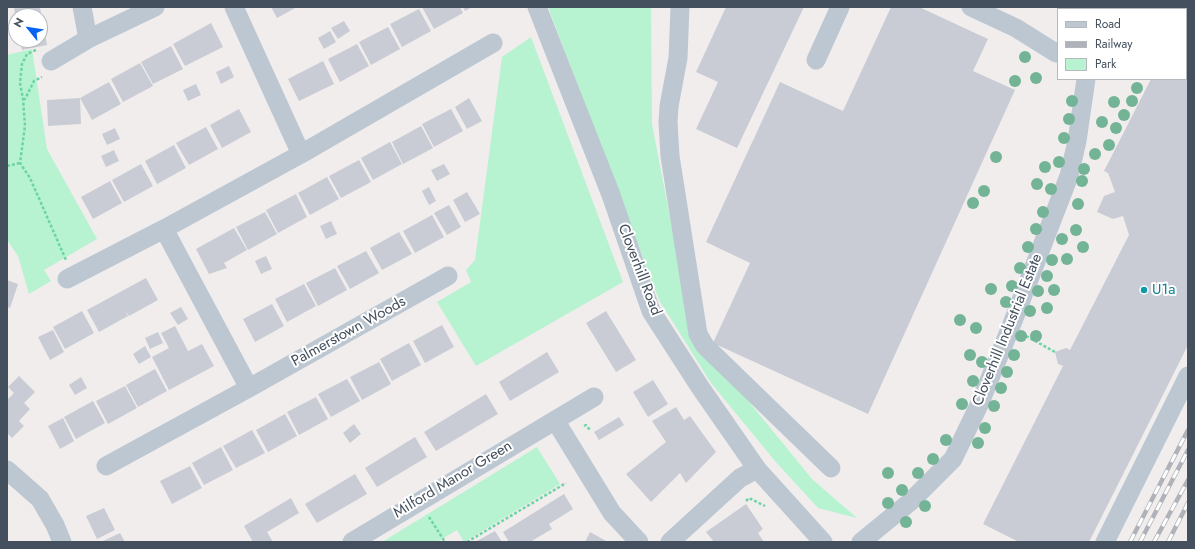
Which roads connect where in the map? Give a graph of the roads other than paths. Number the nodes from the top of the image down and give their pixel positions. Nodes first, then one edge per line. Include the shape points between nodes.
1 (82, 7) edge
2 (154, 7) edge
3 (234, 7) edge
4 (537, 7) edge
5 (680, 7) edge
6 (840, 7) edge
7 (971, 7) edge
8 (88, 39) junction
9 (493, 43) dead end
10 (1056, 53) dead end
11 (816, 60) dead end
12 (44, 63) road end
13 (1086, 80) edge
14 (301, 154) junction
15 (164, 229) junction
16 (67, 270) road end
17 (448, 276) dead end
18 (1188, 376) edge
19 (249, 388) junction
20 (594, 397) dead end
21 (555, 420) junction
22 (106, 466) dead end
23 (831, 468) dead end
24 (758, 469) junction
25 (7, 470) edge
26 (676, 540) edge
27 (62, 542) edge
28 (352, 542) edge
29 (639, 542) edge
30 (823, 542) edge
31 (861, 542) edge
32 (1105, 542) edge

1 - 8 street
2 - 8 street
3 - 14 street
4 - 24 street, Cloverhill Road via 611,195 651,311 700,387
5 - 23 street via 678,58 669,106 669,149 698,334 705,346
6 - 11 street
7 - 10 street via 1016,28
8 - 12 street
9 - 14 street
13 - 31 street, Cloverhill Industrial Estate via 1069,176 979,405 953,459 910,502
14 - 15 street
15 - 16 street
15 - 19 street
17 - 19 street, Palmerstown Woods
18 - 32 street
19 - 22 street, Palmerstown Woods
20 - 21 street, Milford Manor Green
21 - 28 street, Milford Manor Green
21 - 29 street via 612,513
24 - 26 street via 740,478
24 - 30 street, Cloverhill Road
25 - 27 street via 40,499

